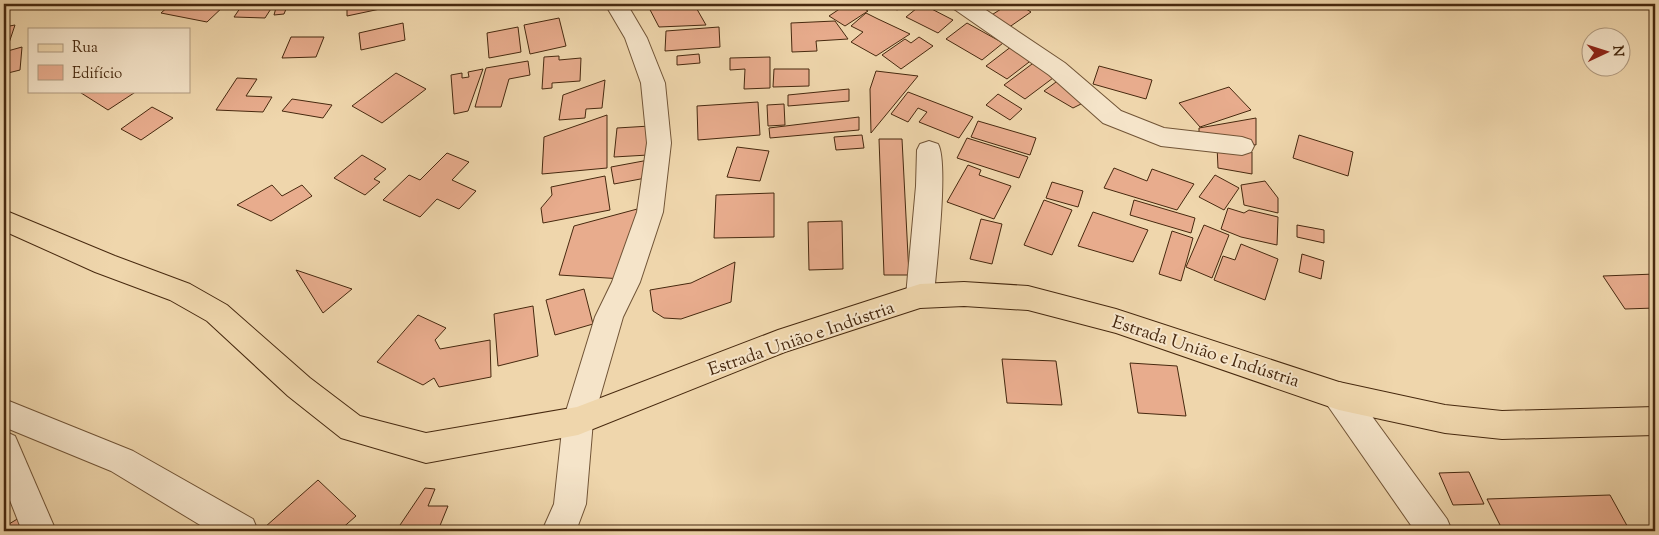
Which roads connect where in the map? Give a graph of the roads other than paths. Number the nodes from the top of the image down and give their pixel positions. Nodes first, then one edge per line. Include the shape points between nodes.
1 (616, 4) edge
2 (962, 4) edge
3 (1242, 146) dead end
4 (929, 150) dead end
5 (4, 220) edge
6 (920, 296) junction
7 (1339, 396) junction
8 (4, 413) edge
9 (1655, 421) edge
10 (578, 422) junction
11 (4, 446) edge
12 (39, 531) edge
13 (241, 531) edge
14 (559, 531) edge
15 (1435, 531) edge

1 - 10 street via 636,38 653,83 660,142 650,212 626,282 609,317
2 - 3 street via 1057,69 1112,117 1161,137
4 - 6 street
5 - 10 main road, Estrada União e Indústria via 180,292 217,314 299,387 352,428 426,448
6 - 7 main road, Estrada União e Indústria via 964,294 1028,298 1116,321
6 - 10 main road, Estrada União e Indústria via 778,342
7 - 9 main road, Estrada União e Indústria via 1446,419 1493,424
7 - 15 street
8 - 13 street via 122,461
10 - 14 street via 570,504
11 - 12 street

